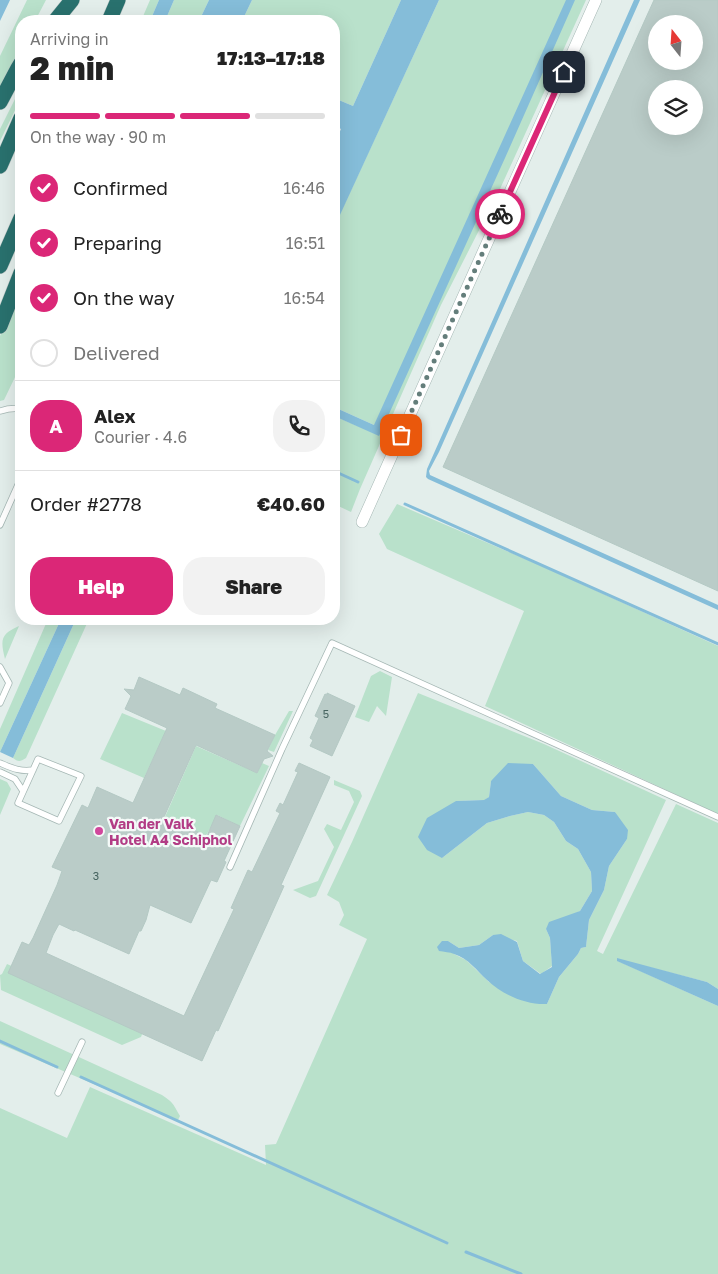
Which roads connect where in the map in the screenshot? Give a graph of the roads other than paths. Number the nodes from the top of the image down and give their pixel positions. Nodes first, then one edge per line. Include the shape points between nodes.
1 (74, 0) edge
2 (118, 0) edge
3 (596, 0) edge
4 (60, 15) edge
5 (68, 15) edge
6 (111, 15) edge
7 (15, 74) edge
8 (0, 102) edge
9 (15, 132) edge
10 (0, 166) edge
11 (15, 232) edge
12 (0, 266) edge
13 (15, 288) edge
14 (0, 326) edge
15 (15, 408) edge
16 (0, 411) edge
17 (15, 491) edge
18 (362, 522) dead end
19 (0, 525) edge
20 (0, 667) edge
21 (0, 703) edge
22 (0, 763) edge
23 (33, 770) junction
24 (0, 772) edge
25 (23, 792) junction
26 (718, 817) edge
27 (230, 867) dead end
28 (82, 1042) dead end
29 (58, 1093) dead end

1 - 4 highway
1 - 5 highway
2 - 6 highway
3 - 18 street
7 - 8 highway
9 - 10 highway
11 - 12 highway
13 - 14 highway
15 - 16 lane
17 - 19 lane
20 - 21 lane via 9,682
22 - 23 lane via 18,771
23 - 25 lane
23 - 25 lane via 38,759 81,776 59,821 18,802
24 - 25 lane via 15,778
26 - 27 lane via 332,643
28 - 29 lane

